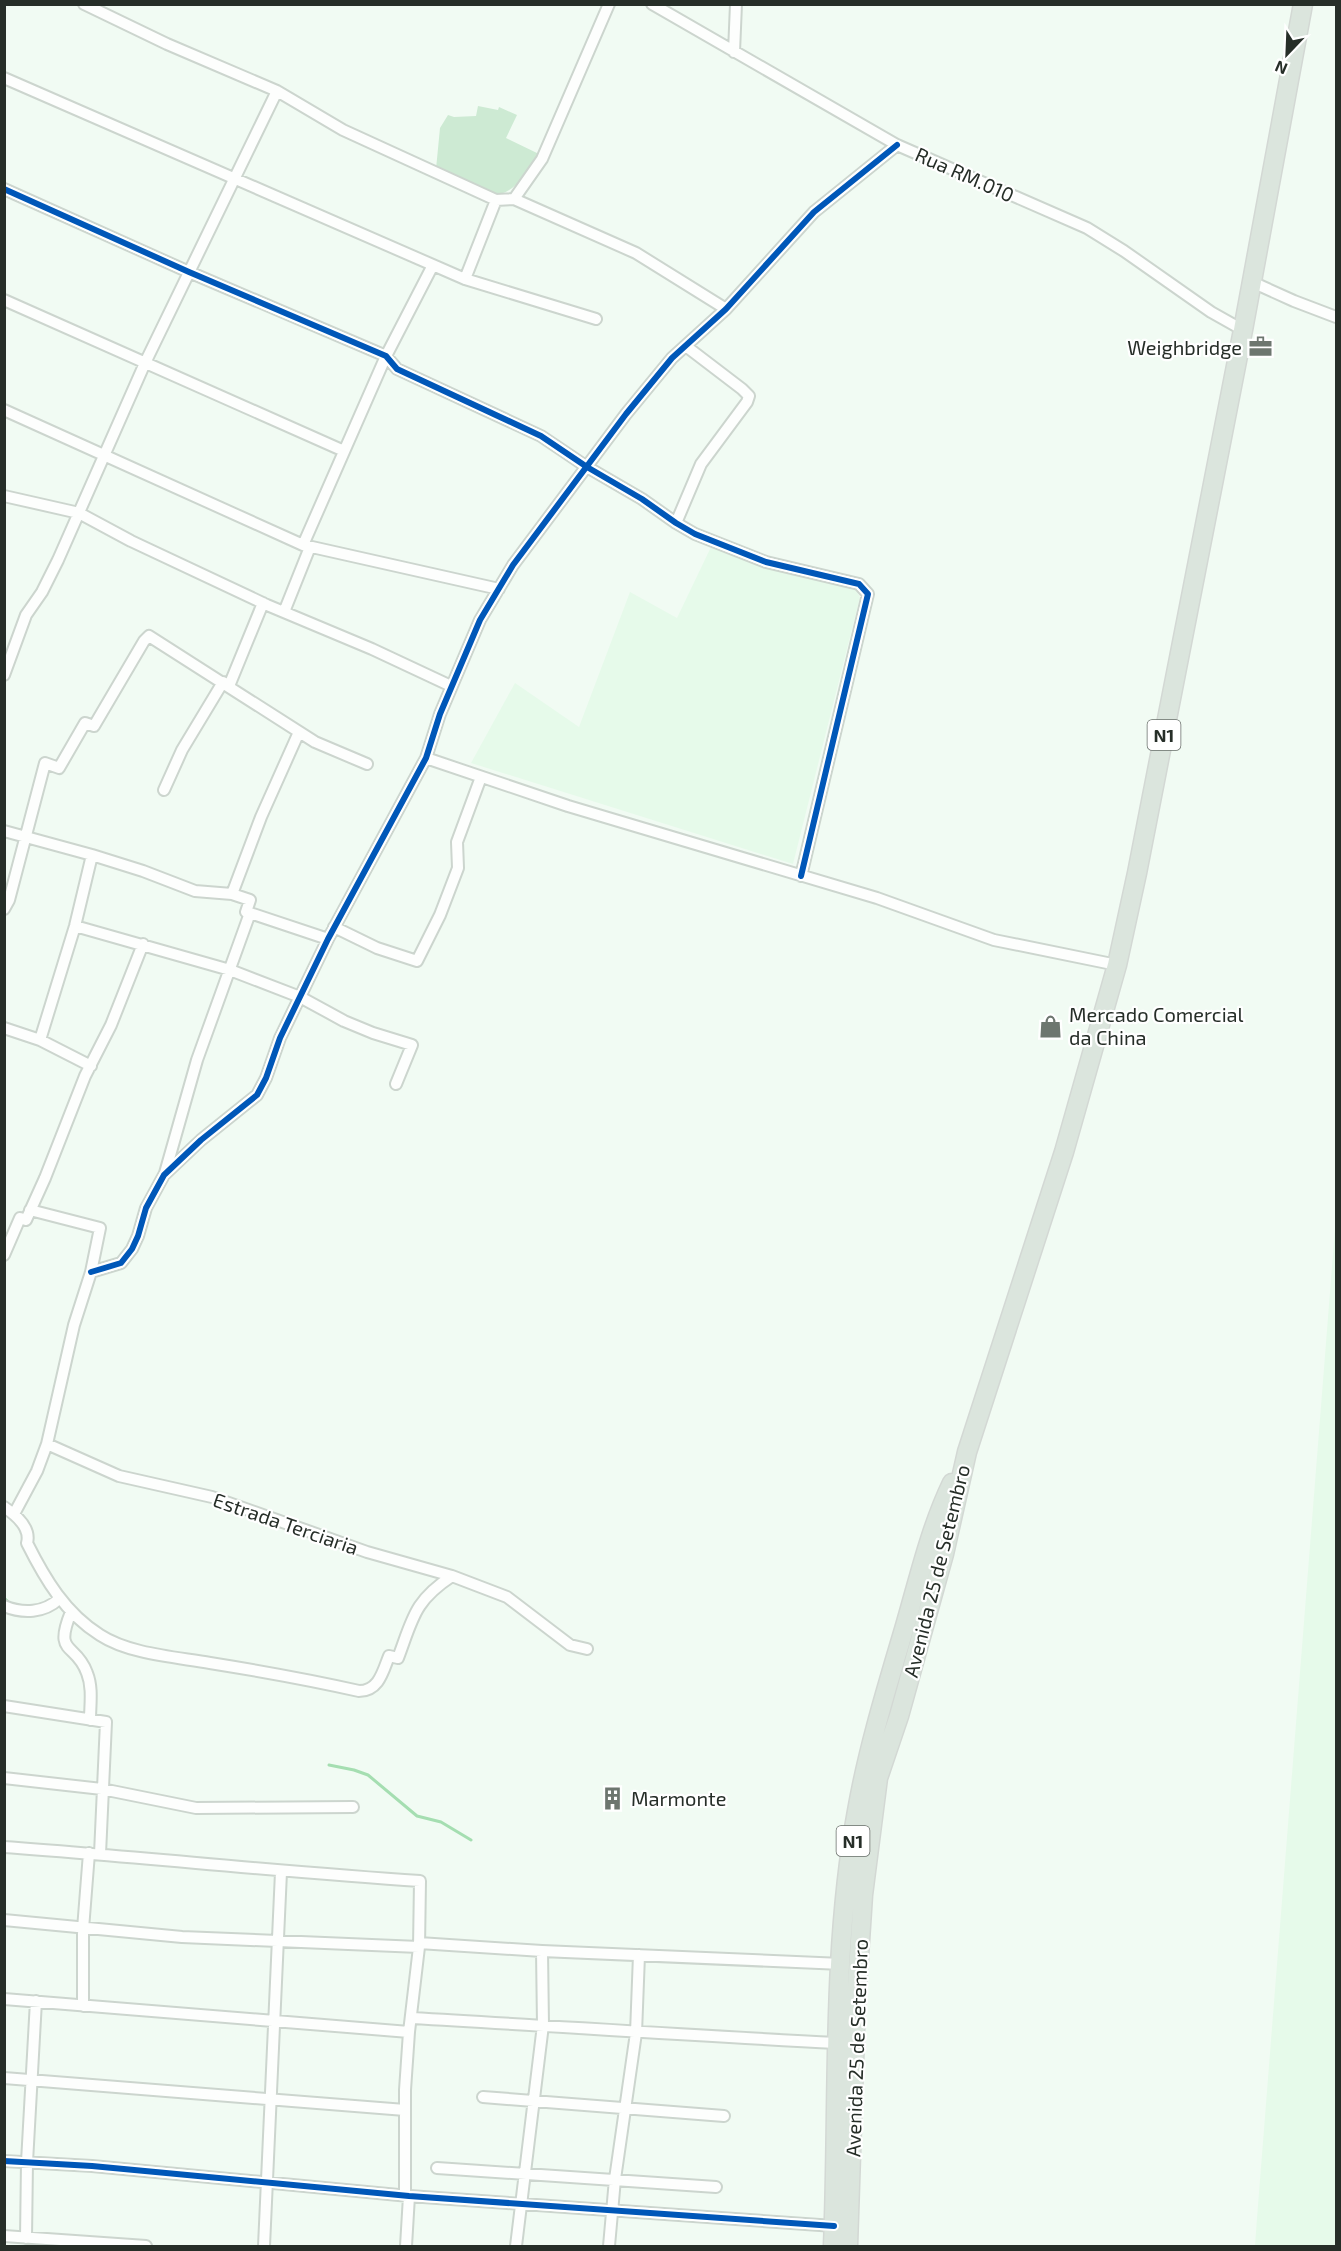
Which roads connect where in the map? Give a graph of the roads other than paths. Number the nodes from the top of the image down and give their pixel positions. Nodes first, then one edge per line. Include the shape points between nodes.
1 (84, 4) edge
2 (609, 4) edge
3 (652, 4) edge
4 (736, 4) edge
5 (1303, 4) edge
6 (734, 52) junction
7 (4, 78) edge
8 (277, 91) junction
9 (897, 145) junction
10 (233, 179) junction
11 (4, 189) edge
12 (514, 199) junction
13 (496, 200) junction
14 (433, 265) junction
15 (189, 272) junction
16 (465, 279) junction
17 (1252, 282) junction
18 (4, 300) edge
19 (726, 309) junction
20 (1336, 317) edge
21 (596, 319) dead end
22 (1244, 330) junction
23 (687, 347) junction
24 (386, 356) junction
25 (145, 363) junction
26 (4, 410) edge
27 (344, 451) junction
28 (105, 455) junction
29 (587, 467) junction
30 (4, 496) edge
31 (79, 513) junction
32 (676, 524) junction
33 (306, 546) junction
34 (508, 573) junction
35 (499, 589) junction
36 (493, 599) junction
37 (262, 603) junction
38 (284, 612) junction
39 (4, 675) edge
40 (226, 684) junction
41 (451, 686) junction
42 (299, 732) junction
43 (426, 758) junction
44 (367, 764) dead end
45 (481, 777) junction
46 (164, 790) dead end
47 (4, 831) edge
48 (25, 836) junction
49 (92, 855) junction
50 (801, 876) junction
51 (232, 894) junction
52 (4, 909) edge
53 (250, 913) junction
54 (75, 926) junction
55 (334, 927) junction
56 (328, 939) junction
57 (143, 944) junction
58 (1117, 965) junction
59 (230, 970) junction
60 (300, 997) junction
61 (4, 1028) edge
62 (40, 1041) junction
63 (91, 1066) junction
64 (396, 1084) dead end
65 (164, 1175) junction
66 (30, 1210) junction
67 (4, 1255) edge
68 (91, 1272) junction
69 (47, 1443) junction
70 (967, 1452) junction
71 (9, 1510) edge
72 (452, 1576) junction
73 (59, 1599) junction
74 (4, 1606) edge
75 (71, 1612) junction
76 (587, 1649) dead end
77 (4, 1706) edge
78 (90, 1720) junction
79 (4, 1778) edge
80 (102, 1789) junction
81 (353, 1807) dead end
82 (4, 1847) edge
83 (94, 1853) junction
84 (281, 1872) junction
85 (4, 1920) edge
86 (83, 1929) junction
87 (278, 1942) junction
88 (419, 1945) junction
89 (542, 1951) junction
90 (639, 1955) junction
91 (842, 1964) junction
92 (4, 1999) edge
93 (36, 2001) junction
94 (82, 2006) junction
95 (412, 2018) junction
96 (273, 2022) junction
97 (543, 2025) junction
98 (409, 2032) junction
99 (636, 2033) junction
100 (837, 2043) junction
101 (4, 2078) edge
102 (31, 2080) junction
103 (483, 2097) dead end
104 (270, 2098) junction
105 (532, 2102) junction
106 (624, 2109) junction
107 (405, 2110) junction
108 (724, 2116) dead end
109 (4, 2161) edge
110 (27, 2162) junction
111 (437, 2168) dead end
112 (526, 2173) junction
113 (615, 2179) junction
114 (267, 2182) junction
115 (716, 2187) dead end
116 (407, 2195) junction
117 (521, 2203) junction
118 (614, 2210) junction
119 (834, 2226) junction
120 (4, 2236) edge
121 (26, 2238) junction
122 (146, 2247) edge
123 (264, 2247) edge
124 (406, 2247) edge
125 (516, 2247) edge
126 (609, 2247) edge
127 (833, 2247) edge
128 (848, 2247) edge

1 - 8 street
2 - 12 street via 542,159
3 - 6 street, Rua RM.010
4 - 6 street
5 - 17 highway, N1
6 - 9 street, Rua RM.010
7 - 10 street
8 - 10 street
8 - 13 street via 343,130
9 - 19 street via 814,212
9 - 22 street, Rua RM.010 via 1087,228 1210,312
10 - 14 street
10 - 15 street
11 - 15 street
12 - 13 street
12 - 19 street via 636,254
13 - 16 street
14 - 16 street
14 - 24 street
15 - 24 street
15 - 25 street
16 - 21 street
17 - 20 street
17 - 22 highway, N1
18 - 25 street
19 - 23 street
22 - 58 highway, N1
23 - 29 street via 672,358
23 - 32 street via 749,396 701,464
24 - 27 street
24 - 29 street via 397,369 542,436
25 - 27 street
25 - 28 street
26 - 28 street
27 - 33 street
28 - 31 street
28 - 33 street
29 - 32 street
29 - 34 street
30 - 31 street
31 - 37 street
31 - 39 street via 42,592 26,615
32 - 50 street via 766,562 859,584 868,594
33 - 35 street
33 - 38 street
34 - 35 street
34 - 36 street
35 - 36 street
36 - 41 street
37 - 38 street
37 - 40 street
38 - 41 street
40 - 42 street
40 - 46 street via 182,750
40 - 48 street via 149,636 94,726 85,723 59,768 45,762
41 - 43 street
42 - 44 street
42 - 51 street
43 - 45 street
43 - 55 street
45 - 50 street
45 - 55 street via 457,842 458,868 417,961 377,948
47 - 48 street
48 - 49 street
48 - 52 street
49 - 51 street via 195,891
49 - 54 street
50 - 58 street via 877,898 994,940
51 - 53 street via 250,900 246,912
53 - 56 street
53 - 59 street
54 - 57 street
54 - 62 street
55 - 56 street
56 - 60 street
57 - 59 street
57 - 63 street
58 - 70 highway, N1 via 1064,1152
59 - 60 street
59 - 65 street via 197,1060
60 - 64 street via 363,1029 412,1045
60 - 65 street via 257,1095
61 - 62 street
62 - 63 street
63 - 66 street
65 - 68 street via 146,1208 132,1250 121,1263
66 - 67 street via 26,1220 20,1218
66 - 68 street via 100,1228
68 - 69 street via 74,1325
69 - 71 street via 36,1471
69 - 72 street, Estrada Terciaria via 119,1476 212,1497 367,1552
70 - 91 highway, Avenida 25 de Setembro / N1 via 938,1513 868,1756 848,1883
70 - 128 highway, Avenida 25 de Setembro / N1 via 944,1554 878,1778 863,1895 856,2002
71 - 73 street via 22,1522 27,1543
72 - 75 street via 422,1600 398,1658 389,1656 380,1679 365,1691 125,1646 98,1634
72 - 76 street, Estrada Terciaria via 507,1597 570,1645
73 - 74 street via 42,1610
73 - 75 street
75 - 78 street via 63,1632 65,1642 87,1673
77 - 78 street
78 - 80 street via 106,1722
79 - 80 street
80 - 81 street via 196,1808
80 - 83 street
82 - 83 street
83 - 84 street
83 - 86 street
84 - 87 street
84 - 88 street via 420,1881
85 - 86 street
86 - 87 street
86 - 94 street
87 - 88 street
87 - 96 street
88 - 89 street
88 - 95 street
89 - 90 street
89 - 97 street
90 - 91 street
90 - 99 street
91 - 100 highway, Avenida 25 de Setembro / N1
92 - 93 street
93 - 94 street
93 - 102 street
94 - 96 street
95 - 97 street
95 - 98 street
96 - 98 street
96 - 104 street
97 - 99 street
97 - 105 street
98 - 107 street
99 - 100 street
99 - 106 street
100 - 119 highway, Avenida 25 de Setembro / N1
101 - 102 street
102 - 104 street
102 - 110 street
103 - 105 street
104 - 107 street
104 - 114 street
105 - 106 street
105 - 112 street
106 - 108 street
106 - 113 street
107 - 116 street
109 - 110 street
110 - 114 street
110 - 121 street
111 - 112 street
112 - 113 street
112 - 117 street
113 - 115 street
113 - 118 street
114 - 116 street
114 - 123 street
116 - 117 street
116 - 124 street
117 - 118 street
117 - 125 street
118 - 119 street
118 - 126 street
119 - 127 highway, Avenida 25 de Setembro / N1
120 - 121 street
121 - 122 street

